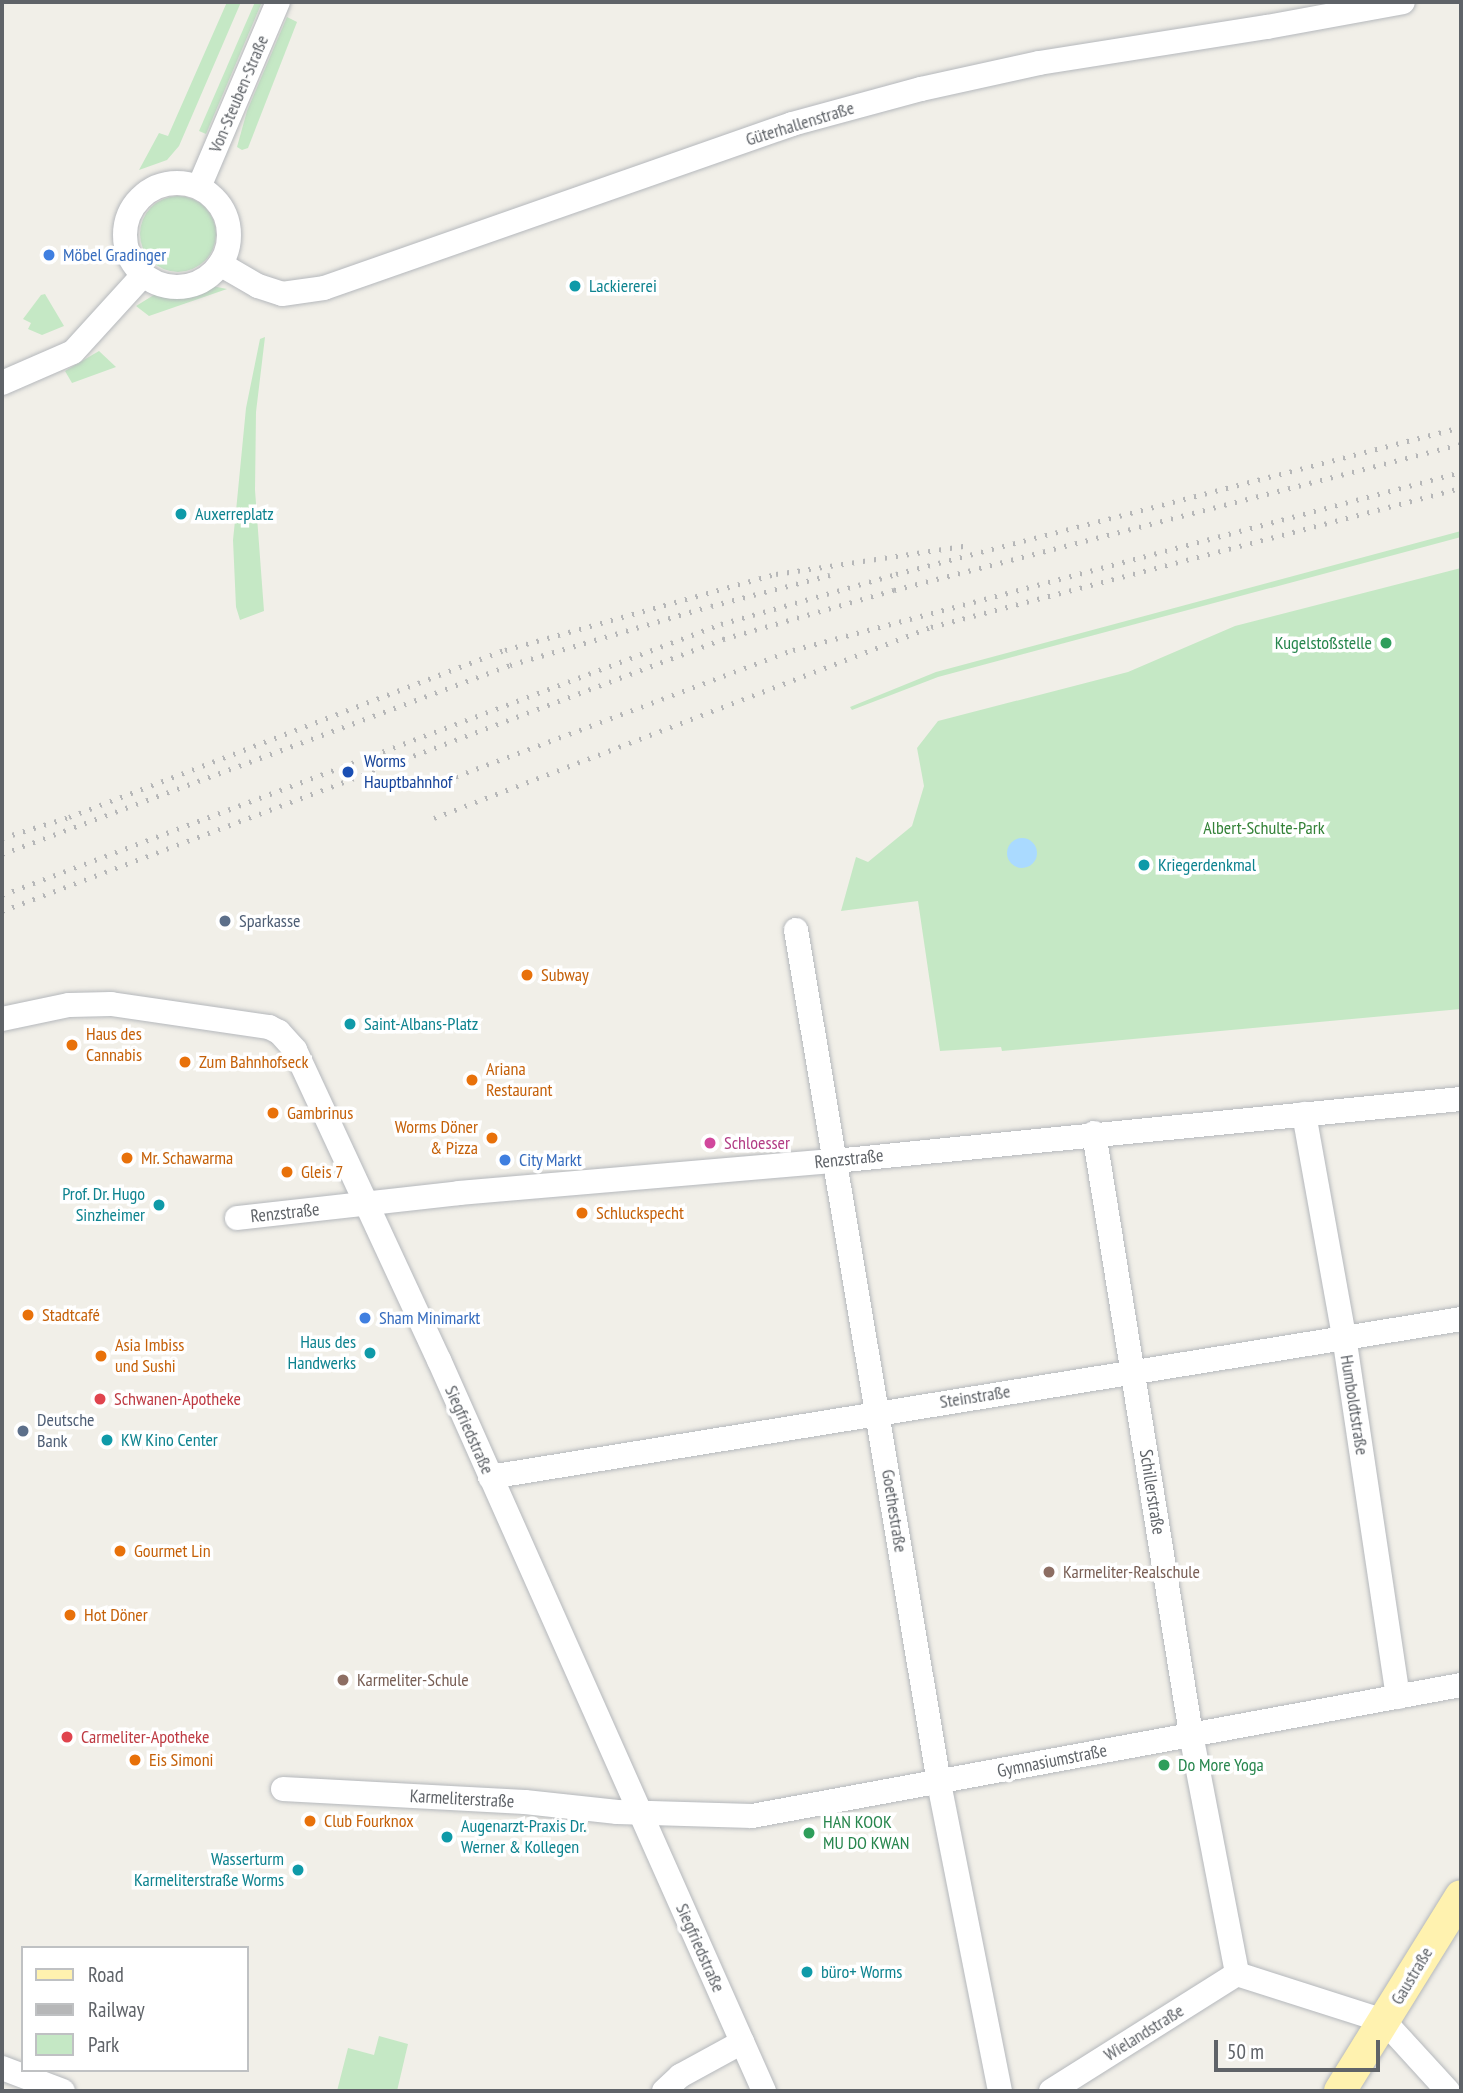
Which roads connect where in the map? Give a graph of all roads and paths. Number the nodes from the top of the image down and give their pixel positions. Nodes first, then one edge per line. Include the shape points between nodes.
1 (278, 2) edge
2 (1403, 2) edge
3 (199, 187) junction
4 (220, 264) junction
5 (143, 275) junction
6 (2, 383) edge
7 (796, 930) dead end
8 (2, 1019) edge
9 (1461, 1099) edge
10 (1304, 1114) junction
11 (1094, 1133) junction
12 (835, 1161) junction
13 (366, 1205) junction
14 (237, 1218) dead end
15 (1461, 1319) edge
16 (1344, 1336) junction
17 (1132, 1371) junction
18 (877, 1413) junction
19 (490, 1477) junction
20 (1461, 1685) edge
21 (1398, 1697) junction
22 (1191, 1734) junction
23 (939, 1783) junction
24 (283, 1789) dead end
25 (640, 1811) junction
26 (1461, 1896) edge
27 (1237, 1974) junction
28 (1384, 2021) junction
29 (742, 2042) junction
30 (2, 2068) edge
31 (63, 2091) edge
32 (664, 2091) edge
33 (764, 2091) edge
34 (1000, 2091) edge
35 (1051, 2091) edge
36 (1340, 2091) edge
37 (1448, 2091) edge

1 - 3 street, Von-Steuben-Straße
2 - 4 street, Güterhallenstraße via 1039,63 921,89 792,124 324,288 282,294
3 - 4 street via 216,199 226,216 230,236
3 - 5 street via 180,182 160,185 136,203 127,220 126,241
4 - 5 street via 207,278 190,286 161,284
5 - 6 street via 73,352
7 - 12 street, Goethestraße
8 - 13 street, Siegfriedstraße via 69,1005 111,1004 269,1027 288,1040 303,1063
9 - 10 street, Renzstraße
10 - 11 street, Renzstraße
10 - 16 street, Humboldtstraße
11 - 12 street, Renzstraße
11 - 17 street, Schillerstraße
12 - 13 street, Renzstraße
12 - 18 street, Goethestraße
13 - 14 street, Renzstraße
13 - 19 street, Siegfriedstraße
15 - 16 street, Steinstraße
16 - 17 street, Steinstraße
16 - 21 street, Humboldtstraße
17 - 18 street, Steinstraße
17 - 22 street, Schillerstraße
18 - 19 street, Steinstraße
18 - 23 street, Goethestraße
19 - 25 street, Siegfriedstraße
20 - 21 street, Gymnasiumstraße
21 - 22 street, Gymnasiumstraße
22 - 23 street, Gymnasiumstraße
22 - 27 street, Schillerstraße
23 - 25 street, Gymnasiumstraße via 752,1816
23 - 34 street, Goethestraße
24 - 25 street, Karmeliterstraße
25 - 29 street, Siegfriedstraße
26 - 28 main road, Gaustraße
27 - 28 street
27 - 35 street, Wielandstraße
28 - 36 main road, Gaustraße
28 - 37 street
29 - 32 street via 680,2076
29 - 33 street, Siegfriedstraße
30 - 31 street

